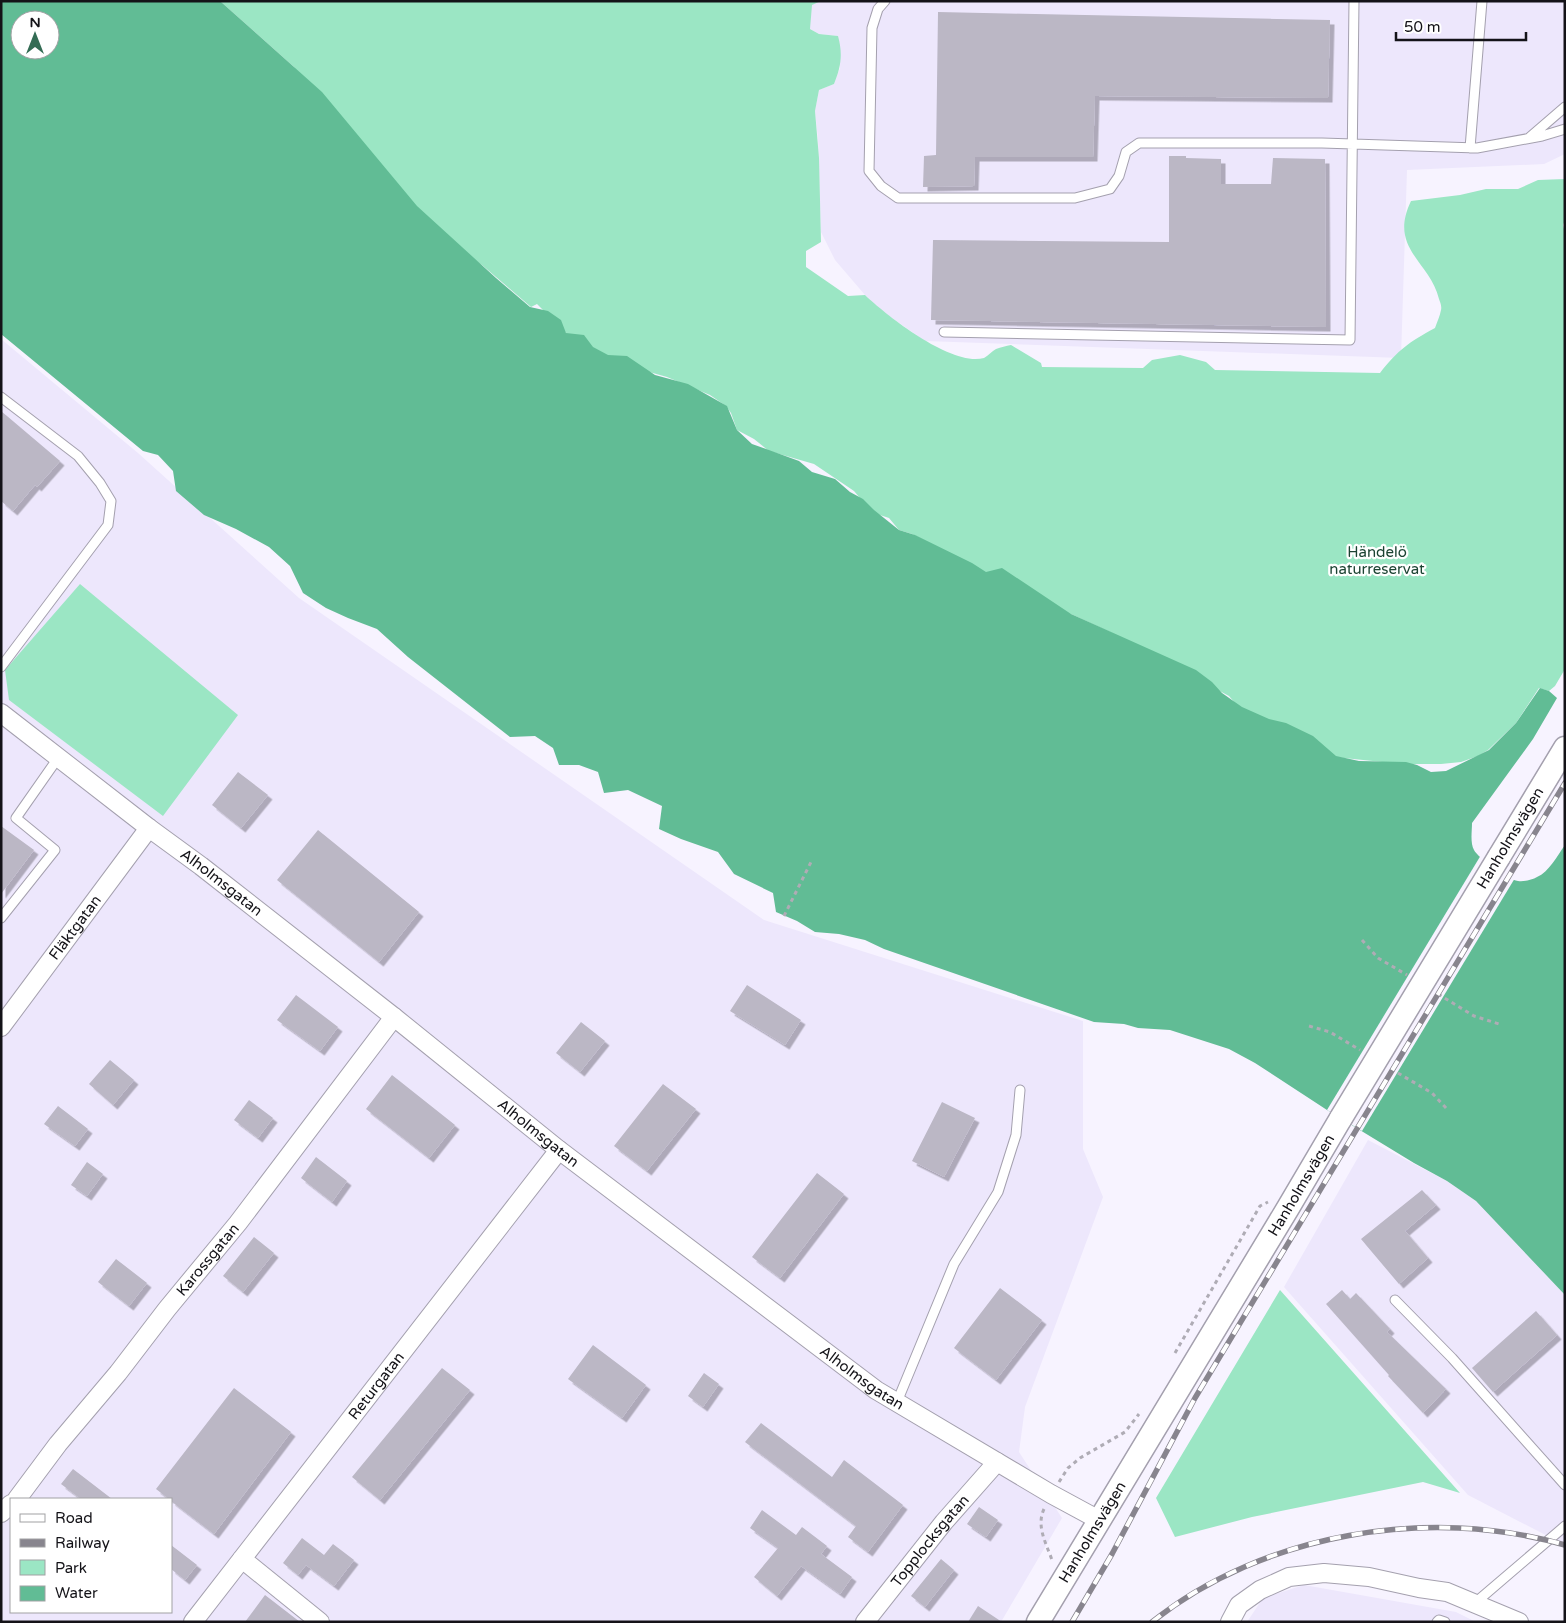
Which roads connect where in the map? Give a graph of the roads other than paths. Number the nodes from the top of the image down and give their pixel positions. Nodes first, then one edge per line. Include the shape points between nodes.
1 (885, 1) edge
2 (1354, 1) edge
3 (1482, 1) edge
4 (1565, 107) edge
5 (1565, 128) edge
6 (1529, 138) junction
7 (1351, 144) junction
8 (1470, 148) junction
9 (944, 332) dead end
10 (1, 397) edge
11 (1, 667) edge
12 (1, 713) edge
13 (1565, 748) edge
14 (58, 758) junction
15 (149, 828) junction
16 (1, 918) edge
17 (394, 1017) junction
18 (1, 1027) edge
19 (1020, 1090) dead end
20 (559, 1150) junction
21 (1395, 1300) dead end
22 (897, 1402) junction
23 (997, 1462) junction
24 (1565, 1485) edge
25 (18, 1498) edge
26 (1099, 1520) junction
27 (1565, 1526) edge
28 (242, 1559) junction
29 (1475, 1603) junction
30 (192, 1622) edge
31 (320, 1622) edge
32 (865, 1622) edge
33 (1038, 1622) edge
34 (1230, 1622) edge
35 (1437, 1622) edge
36 (1445, 1622) edge
37 (1519, 1622) edge

1 - 7 lane via 878,9 872,28 869,171 881,186 898,198 1074,198 1110,189 1119,176 1126,152 1139,143
2 - 7 lane
3 - 8 lane
4 - 6 lane
5 - 6 lane
6 - 8 lane
7 - 8 lane
7 - 9 lane via 1350,340
10 - 11 lane via 78,456 110,501 108,525
12 - 14 street, Alholmsgatan
13 - 26 street, Hanholmsvägen, bridge
14 - 15 street, Alholmsgatan
14 - 16 lane via 16,818 55,850
15 - 17 street, Alholmsgatan
15 - 18 street, Fläktgatan
17 - 20 street, Alholmsgatan
17 - 25 street, Karossgatan via 238,1224
19 - 22 lane via 1016,1135 998,1192 954,1264
20 - 22 street, Alholmsgatan via 876,1390
20 - 28 street, Returgatan
21 - 24 lane via 1452,1358
22 - 23 street, Alholmsgatan
23 - 26 street, Alholmsgatan
23 - 32 street, Topplocksgatan via 944,1522
26 - 33 street, Hanholmsvägen
27 - 29 lane
28 - 30 street, Returgatan
28 - 31 street
29 - 34 street via 1447,1592 1324,1572 1289,1577 1260,1590 1239,1605
29 - 37 street
35 - 36 lane

